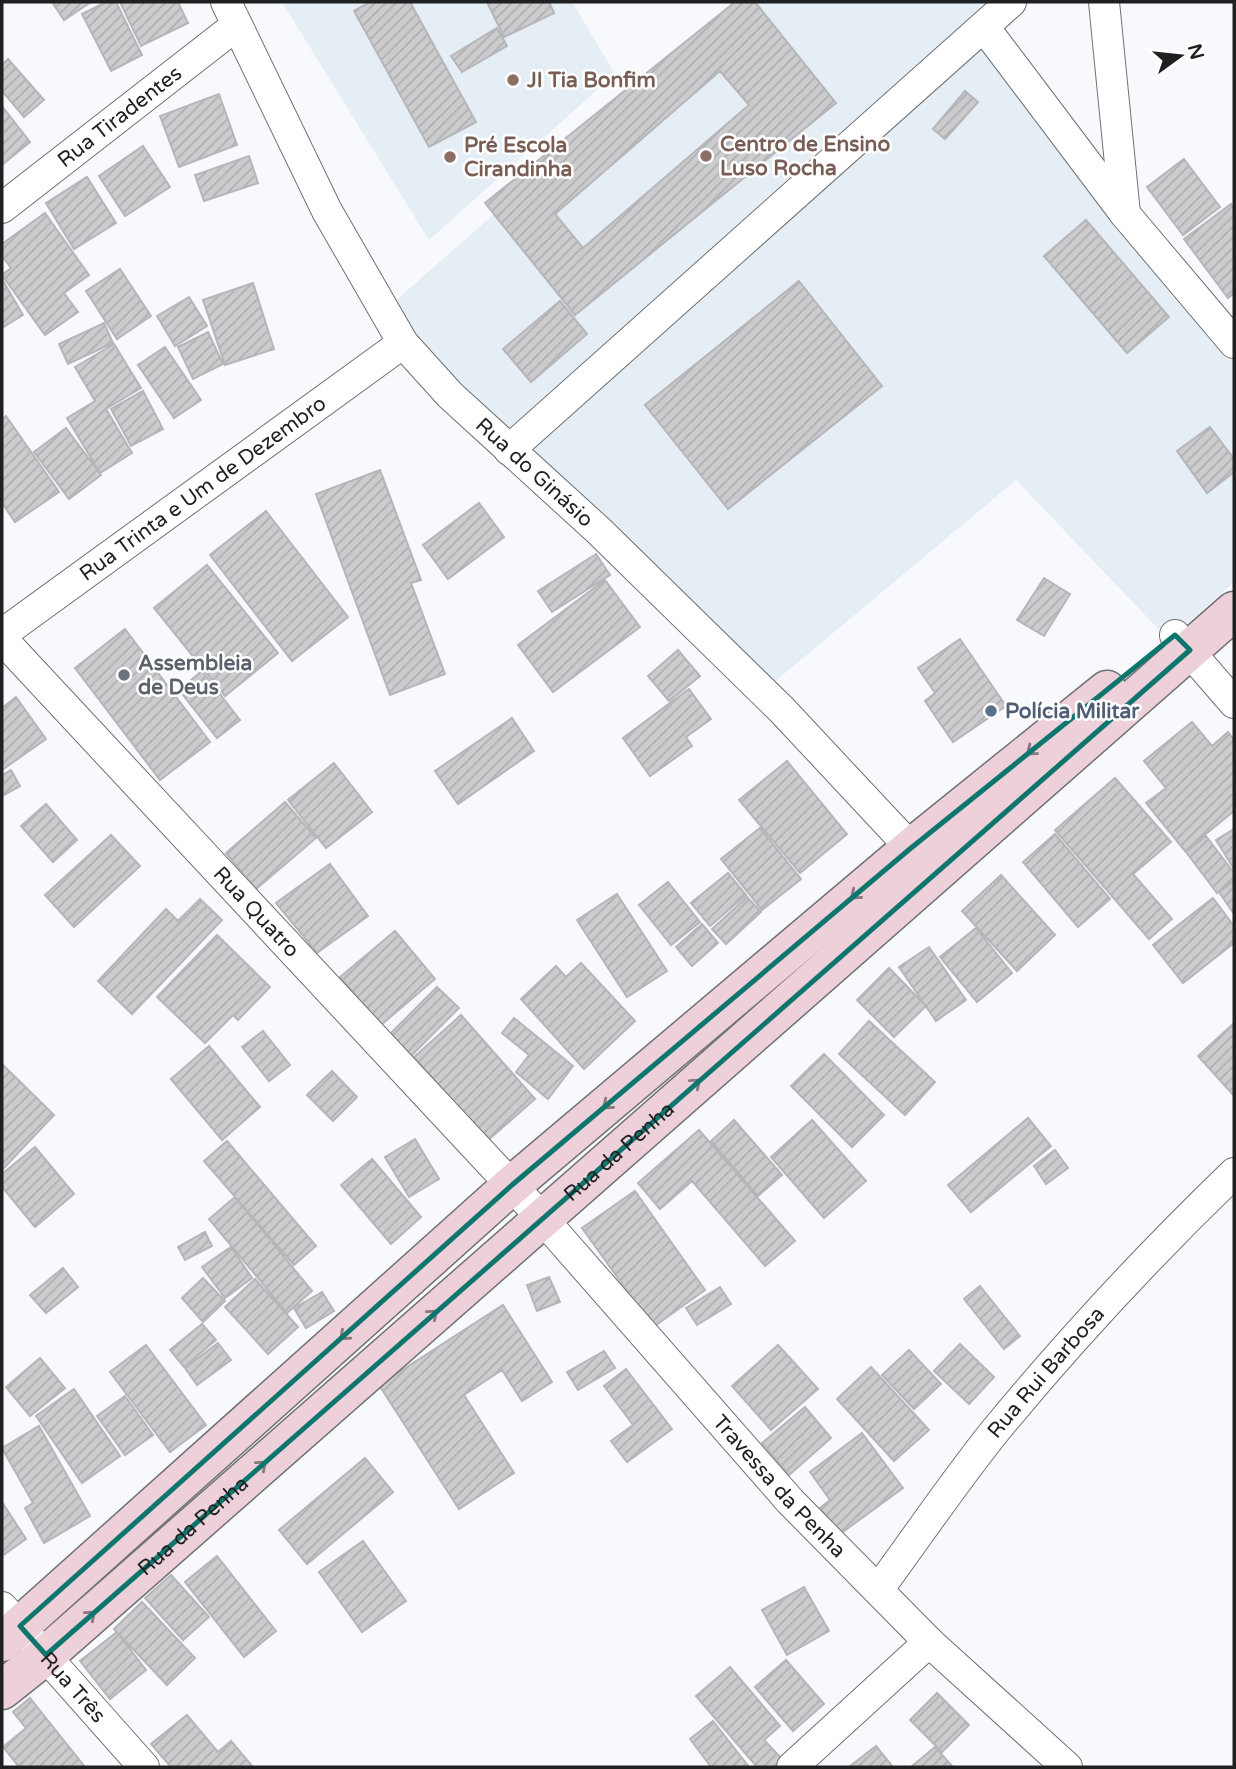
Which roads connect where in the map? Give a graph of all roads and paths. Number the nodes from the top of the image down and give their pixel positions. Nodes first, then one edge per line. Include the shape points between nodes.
1 (1011, 2) edge
2 (1104, 2) edge
3 (232, 13) edge
4 (984, 27) junction
5 (2, 208) edge
6 (1125, 214) junction
7 (403, 343) junction
8 (1234, 343) edge
9 (509, 450) junction
10 (1234, 582) edge
11 (1234, 611) edge
12 (2, 637) edge
13 (1182, 643) junction
14 (1234, 703) edge
15 (923, 861) junction
16 (1234, 1173) edge
17 (512, 1185) junction
18 (542, 1218) junction
19 (878, 1590) junction
20 (8, 1625) edge
21 (929, 1642) junction
22 (46, 1655) junction
23 (2, 1690) edge
24 (144, 1767) edge
25 (792, 1767) edge
26 (1067, 1767) edge

1 - 4 street
2 - 6 street
3 - 5 street, Rua Tiradentes
3 - 7 street, Rua do Ginásio via 327,211
4 - 6 street
4 - 9 street
6 - 8 street
7 - 9 street, Rua do Ginásio
7 - 12 street, Rua Trinta e Um de Dezembro
9 - 15 street, Rua do Ginásio via 782,710
10 - 13 street, Rua da Penha
11 - 13 street, Rua da Penha
12 - 17 street, Rua Quatro
13 - 14 street
13 - 15 street, Rua da Penha
15 -> 17 street, Rua da Penha
18 -> 15 street, Rua da Penha
16 - 19 street, Rua Rui Barbosa via 1167,1238 993,1433
17 - 18 street, Travessa da Penha
17 -> 20 street, Rua da Penha
18 - 19 street, Travessa da Penha via 790,1501
22 -> 18 street, Rua da Penha
19 - 21 street, Travessa da Penha
20 - 22 street, Rua Três
21 - 25 street
21 - 26 street, Travessa da Penha
22 - 23 street, Rua da Penha
22 - 24 street, Rua Três

